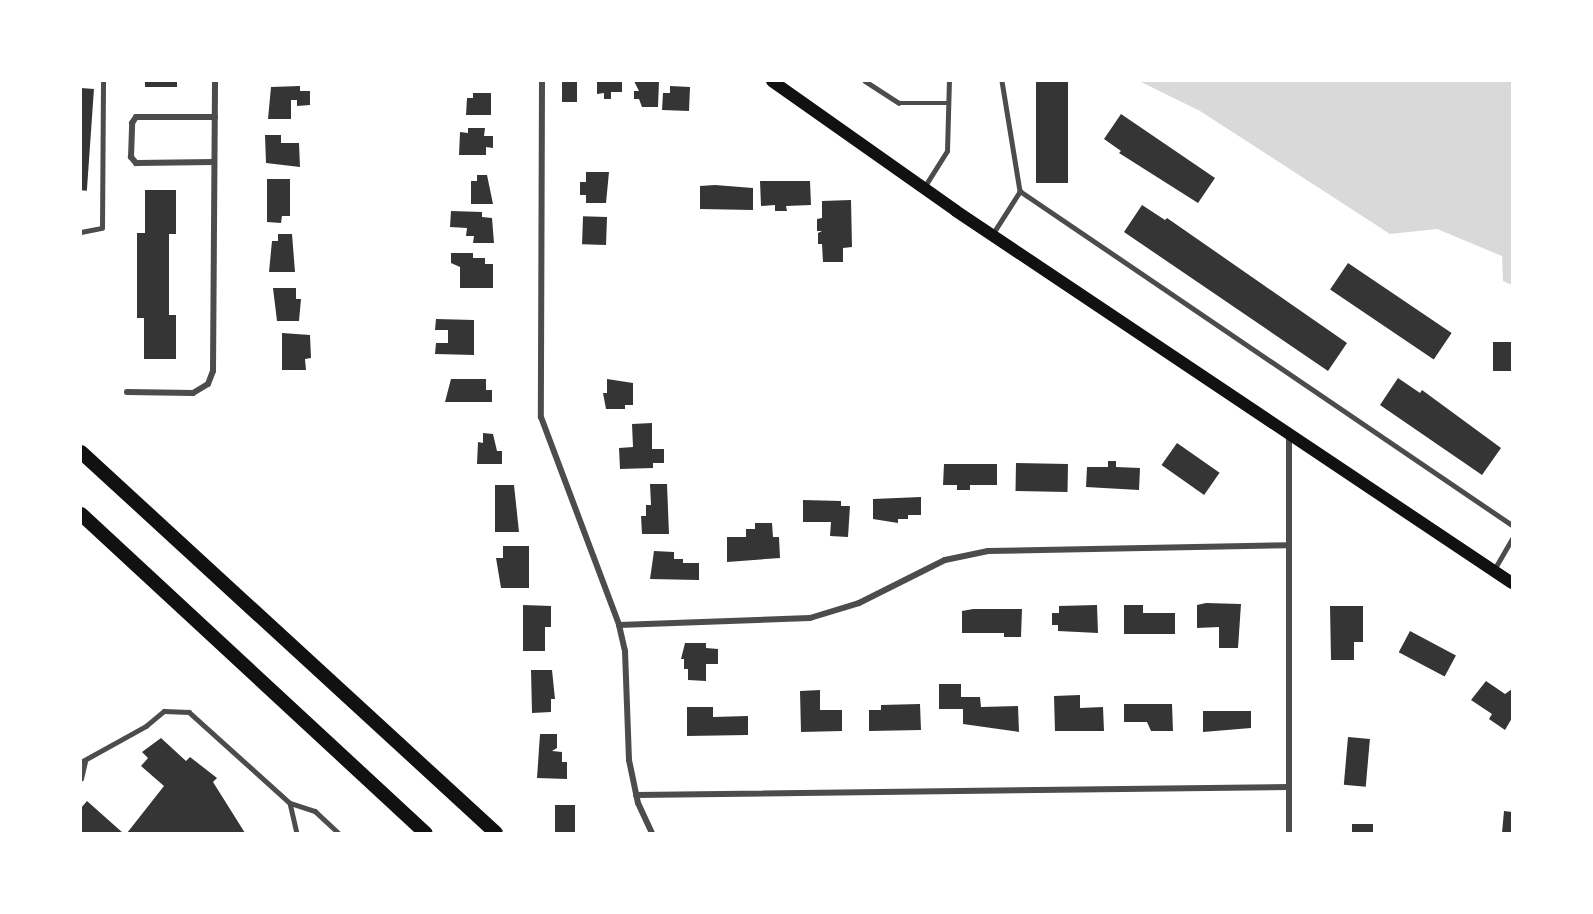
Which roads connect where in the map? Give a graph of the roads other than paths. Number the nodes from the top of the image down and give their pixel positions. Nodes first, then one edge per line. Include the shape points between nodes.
1 (103, 81) edge
2 (215, 81) edge
3 (542, 81) edge
4 (772, 81) edge
5 (866, 81) edge
6 (948, 81) edge
7 (1002, 81) edge
8 (948, 103) junction
9 (215, 117) junction
10 (214, 162) junction
11 (924, 188) junction
12 (1020, 191) junction
13 (81, 232) edge
14 (992, 234) junction
15 (127, 392) dead end
16 (1289, 434) junction
17 (81, 452) edge
18 (81, 514) edge
19 (1512, 525) edge
20 (1512, 539) edge
21 (1289, 544) junction
22 (1494, 570) junction
23 (1512, 583) edge
24 (619, 625) junction
25 (83, 762) edge
26 (81, 779) edge
27 (1289, 786) junction
28 (636, 795) junction
29 (290, 803) junction
30 (297, 833) edge
31 (339, 833) edge
32 (426, 833) edge
33 (496, 833) edge
34 (652, 833) edge
35 (1289, 833) edge

1 - 13 lane via 102,228
2 - 9 street
3 - 24 street via 541,417
4 - 11 main road
5 - 8 lane via 899,103
6 - 8 lane
7 - 12 lane
8 - 11 lane via 947,151
9 - 10 street
9 - 10 street via 136,117 131,135 131,157 136,163
10 - 15 street via 210,381 193,393
11 - 14 main road
12 - 14 lane
12 - 19 lane
14 - 16 main road
16 - 21 street
16 - 22 main road
17 - 33 main road
18 - 32 main road
20 - 22 lane
21 - 24 street via 988,550 945,560 859,603 817,616 774,621
21 - 27 street
22 - 23 main road
24 - 28 street via 625,651 628,754
25 - 26 lane
25 - 29 lane via 164,711 189,712
27 - 28 street
27 - 35 street
28 - 34 street
29 - 30 lane
29 - 31 lane via 315,811

